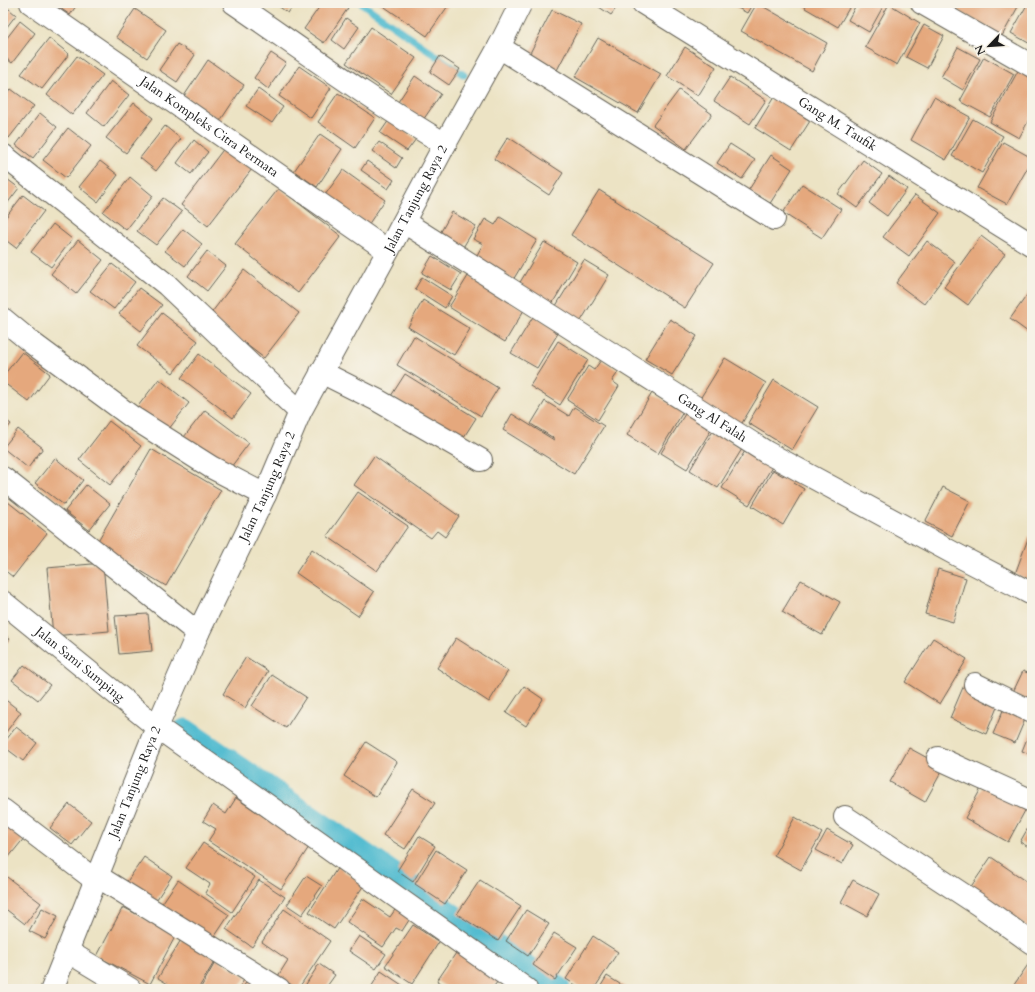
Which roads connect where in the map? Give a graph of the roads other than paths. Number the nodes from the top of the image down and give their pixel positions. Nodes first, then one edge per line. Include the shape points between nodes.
1 (30, 3) edge
2 (234, 3) edge
3 (521, 3) edge
4 (643, 3) edge
5 (922, 3) edge
6 (498, 47) junction
7 (1032, 66) edge
8 (445, 144) junction
9 (3, 155) edge
10 (774, 219) dead end
11 (404, 222) junction
12 (1032, 245) edge
13 (388, 252) junction
14 (3, 319) edge
15 (322, 372) junction
16 (300, 412) junction
17 (481, 460) dead end
18 (3, 478) edge
19 (265, 495) junction
20 (1032, 594) edge
21 (3, 602) edge
22 (198, 633) junction
23 (976, 684) dead end
24 (1032, 712) edge
25 (157, 727) junction
26 (938, 758) dead end
27 (1032, 801) edge
28 (3, 810) edge
29 (845, 817) dead end
30 (96, 878) junction
31 (1032, 943) edge
32 (67, 951) junction
33 (52, 989) edge
34 (130, 989) edge
35 (279, 989) edge
36 (526, 989) edge

1 - 13 street, Jalan Kompleks Citra Permata
2 - 8 street via 372,98
3 - 6 street, Jalan Tanjung Raya 2
4 - 12 street, Gang M. Taufik
5 - 7 street
6 - 8 street, Jalan Tanjung Raya 2
6 - 10 street
8 - 11 street, Jalan Tanjung Raya 2
9 - 16 street via 167,285
11 - 13 street, Jalan Tanjung Raya 2
11 - 20 street, Gang Al Falah via 766,452
13 - 15 street, Jalan Tanjung Raya 2
14 - 19 street via 132,417 211,467
15 - 16 street, Jalan Tanjung Raya 2
15 - 17 street via 377,400
16 - 19 street, Jalan Tanjung Raya 2
18 - 22 street
19 - 22 street, Jalan Tanjung Raya 2
21 - 25 street, Jalan Sami Sumping
22 - 25 street, Jalan Tanjung Raya 2
23 - 24 street
25 - 30 street, Jalan Tanjung Raya 2
25 - 36 street, Jalan Sami Sumping
26 - 27 street
28 - 30 street
29 - 31 street
30 - 32 street, Jalan Tanjung Raya 2
30 - 35 street
32 - 33 street, Jalan Tanjung Raya 2
32 - 34 street

